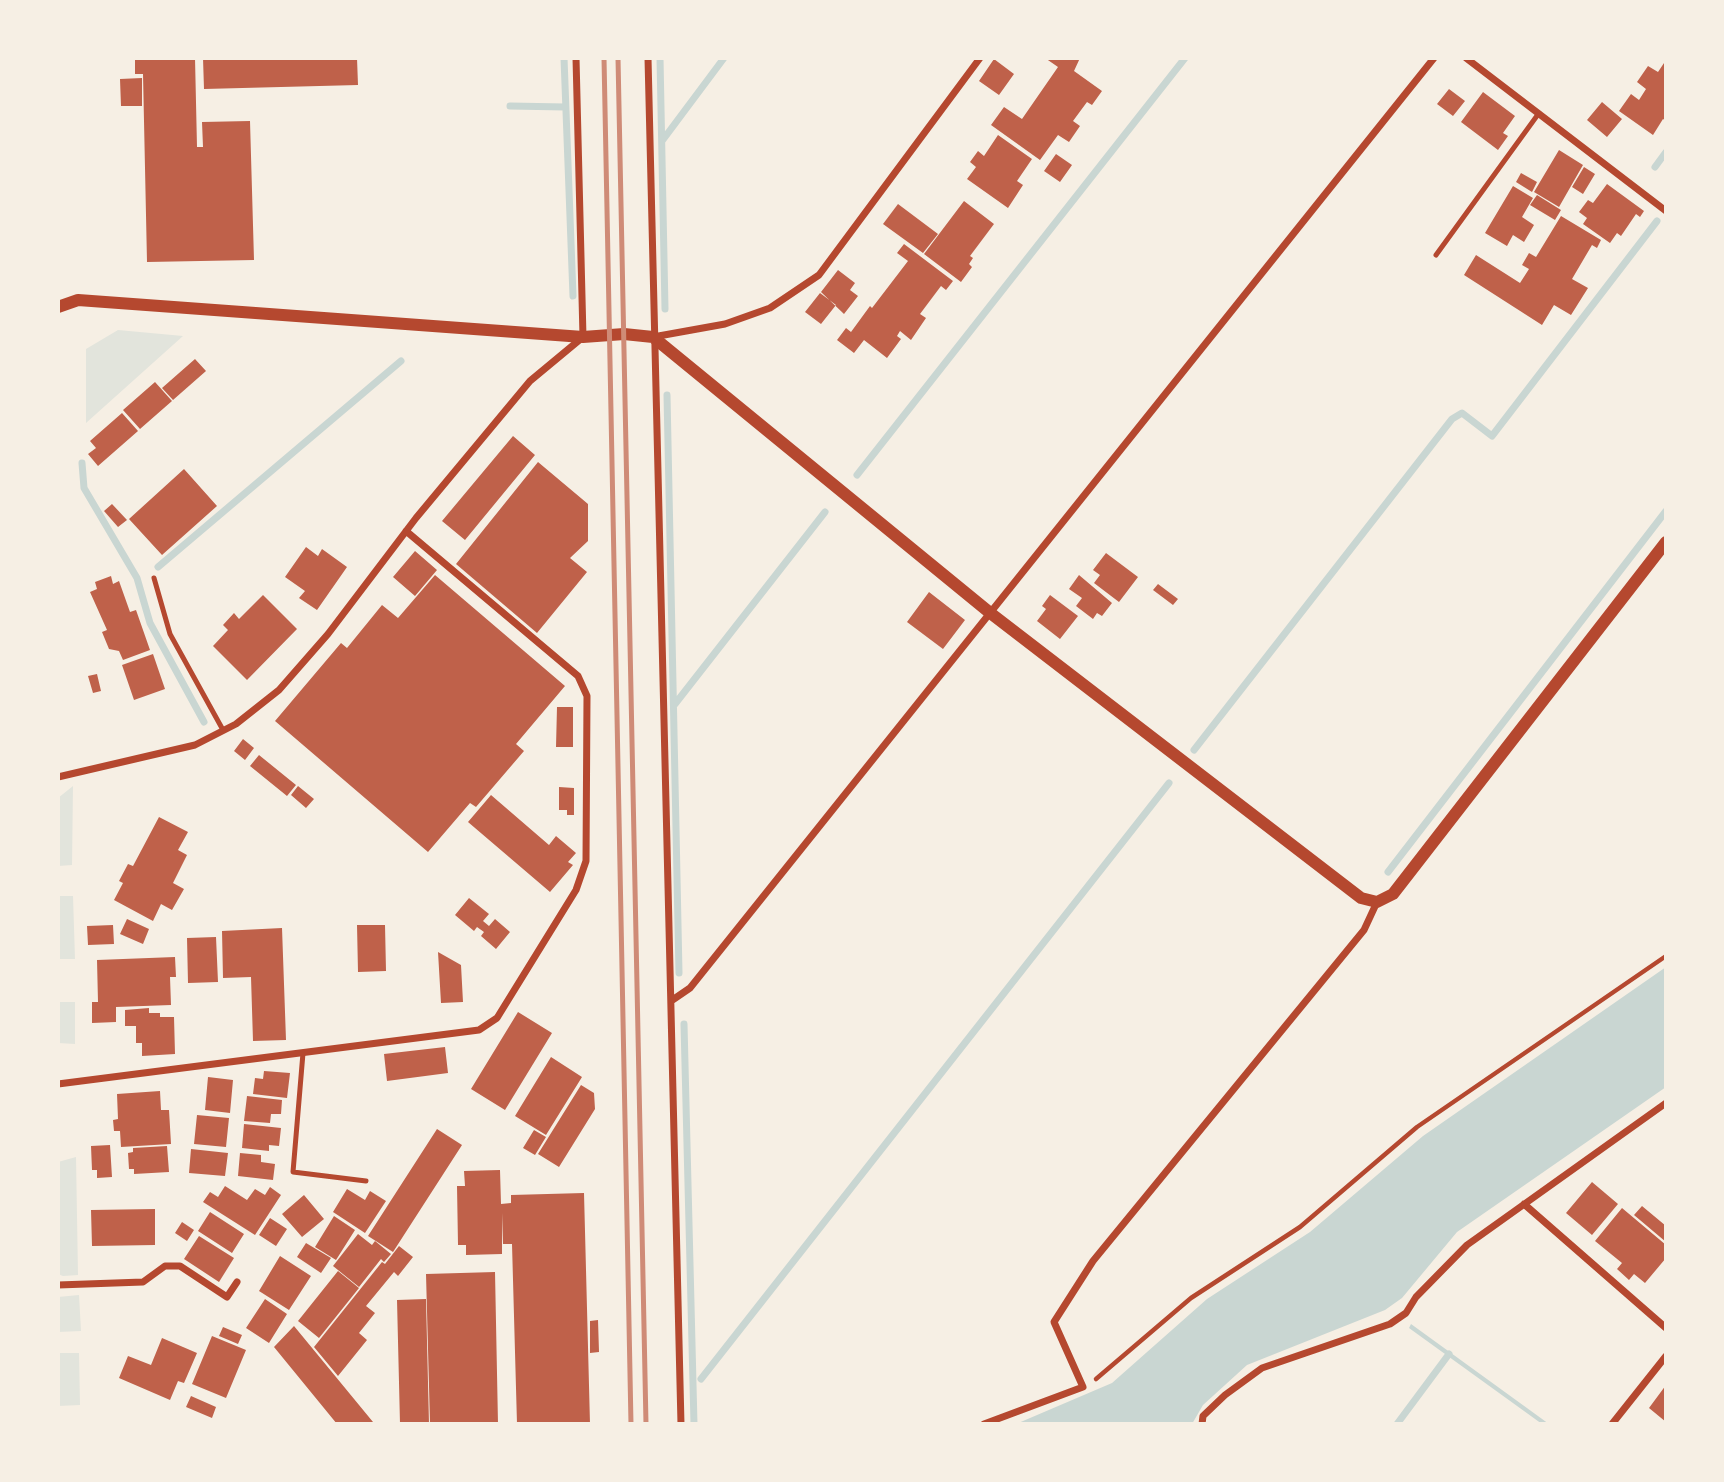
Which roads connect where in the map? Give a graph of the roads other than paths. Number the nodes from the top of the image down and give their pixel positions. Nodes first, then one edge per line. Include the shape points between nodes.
1 (576, 58) edge
2 (648, 58) edge
3 (980, 58) edge
4 (1434, 58) edge
5 (1466, 58) edge
6 (1539, 113) junction
7 (1666, 211) edge
8 (1436, 255) dead end
9 (58, 307) edge
10 (583, 337) junction
11 (653, 337) junction
12 (406, 531) junction
13 (1666, 542) edge
14 (154, 578) dead end
15 (989, 612) junction
16 (223, 730) junction
17 (58, 777) edge
18 (1377, 902) junction
19 (671, 1001) junction
20 (303, 1053) junction
21 (58, 1084) edge
22 (1666, 1104) edge
23 (366, 1181) dead end
24 (1524, 1204) junction
25 (237, 1282) dead end
26 (58, 1285) edge
27 (1666, 1328) edge
28 (1666, 1356) edge
29 (681, 1424) edge
30 (984, 1424) edge
31 (1202, 1424) edge
32 (1612, 1424) edge

1 - 10 street
2 - 11 street
3 - 11 street via 818,275 770,308 725,324
4 - 15 street
5 - 6 street
6 - 7 street
6 - 8 lane
9 - 10 street via 78,300
10 - 11 street
10 - 12 street via 530,381
11 - 15 street
11 - 19 street
12 - 16 street via 279,690
12 - 20 street via 578,676 587,696 589,719 586,861 576,890 497,1018 479,1030
13 - 18 street via 1393,894
14 - 16 lane via 170,634
15 - 18 street via 1361,898
15 - 19 street via 690,988
16 - 17 street via 195,745
18 - 30 street via 1364,930 1093,1261 1054,1322 1083,1387
19 - 29 street
20 - 21 street
20 - 23 lane via 293,1172
22 - 24 street
24 - 27 street
24 - 31 street via 1467,1245 1390,1324 1262,1368 1225,1395 1203,1416
25 - 26 street via 227,1297 180,1266 165,1266 143,1282
28 - 32 street

